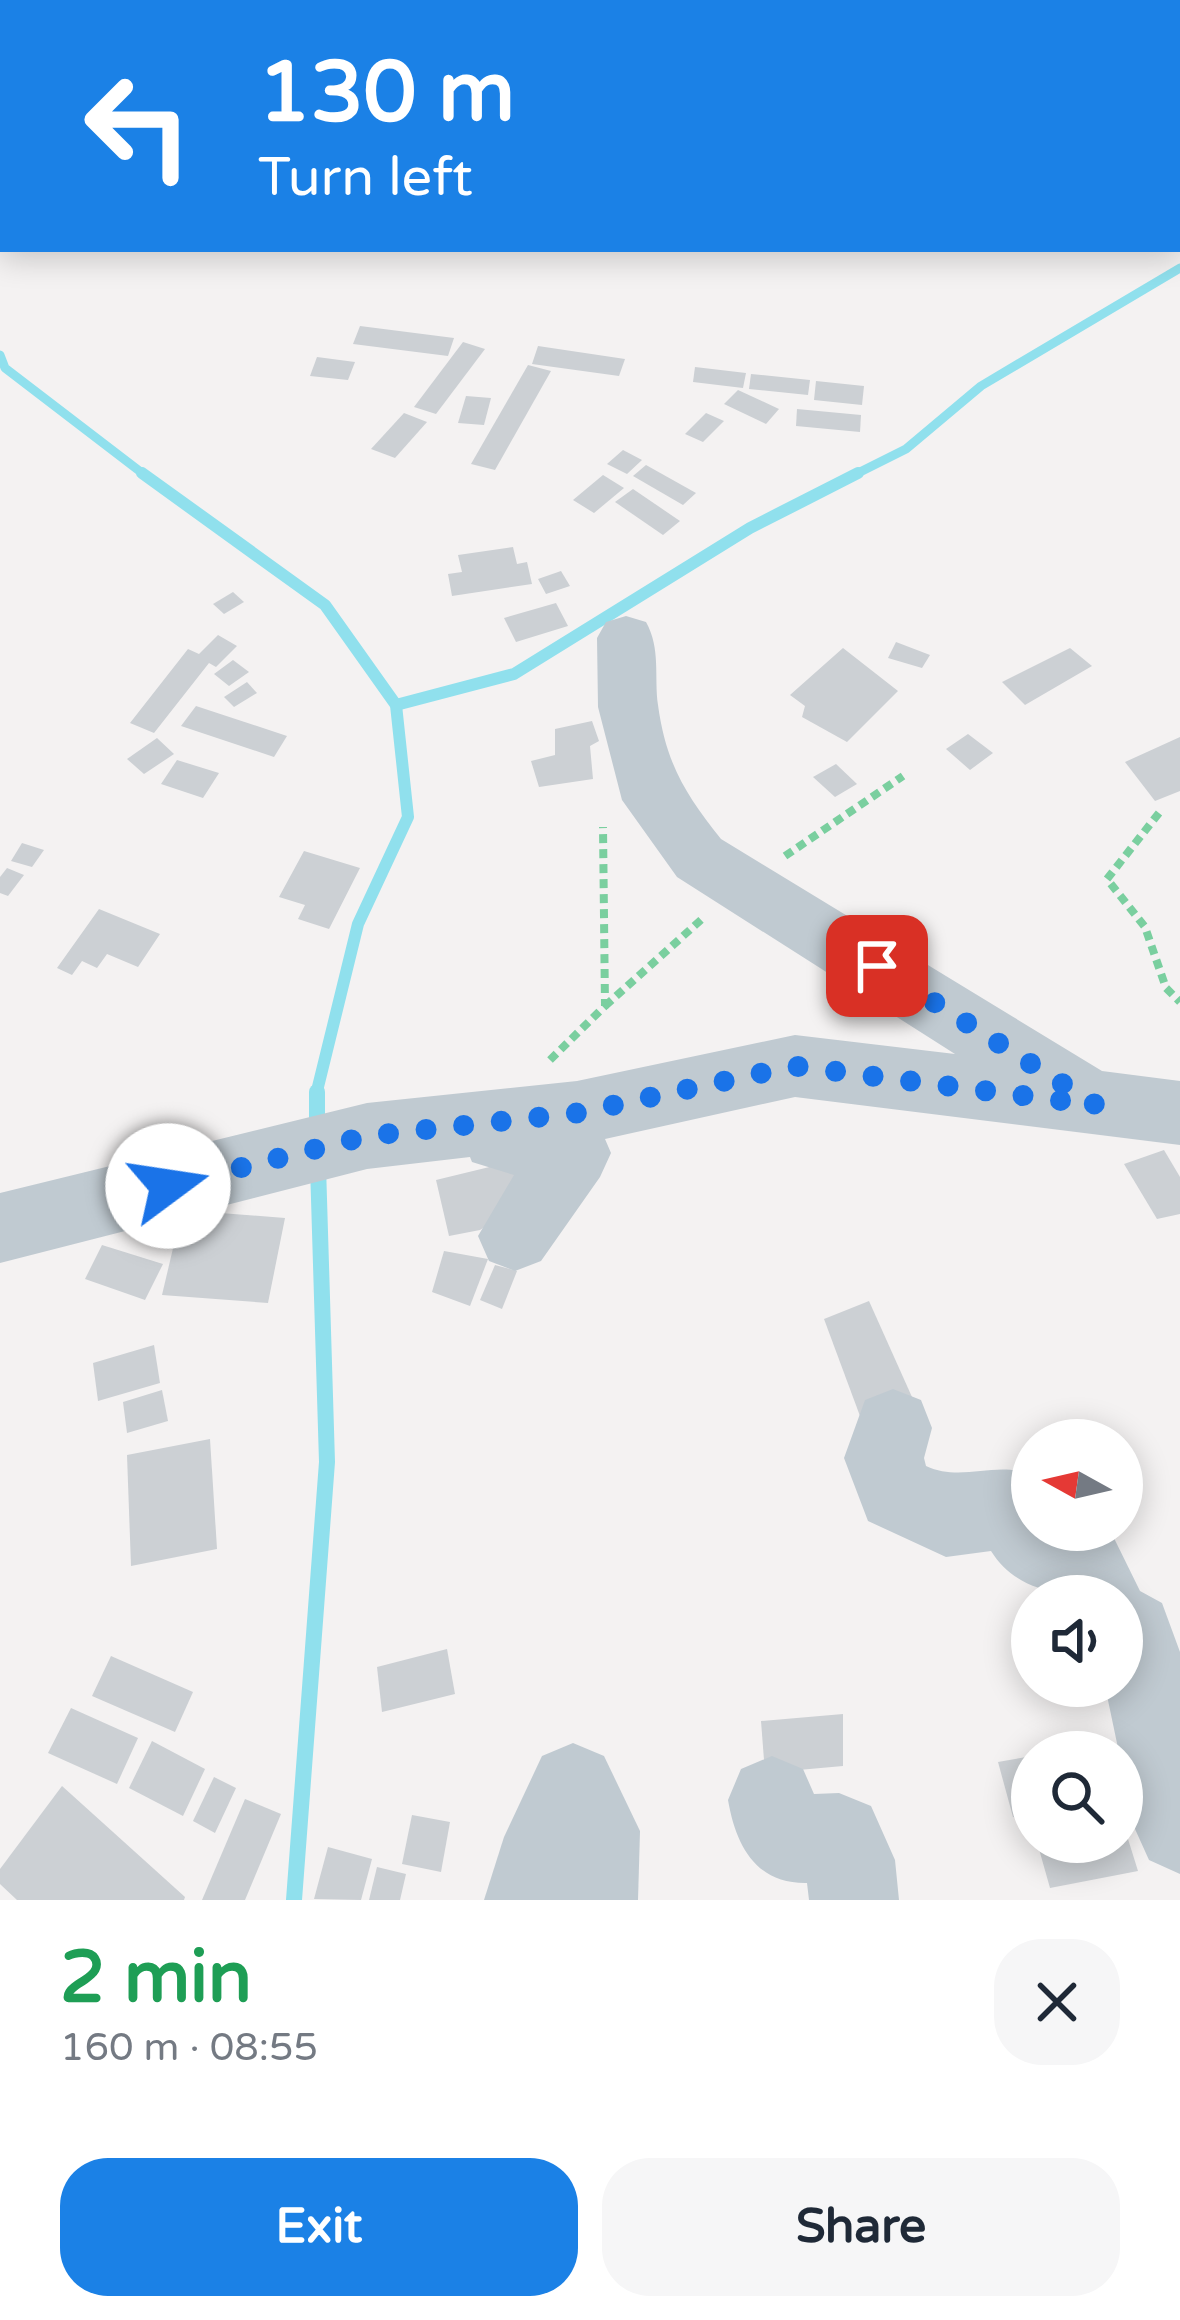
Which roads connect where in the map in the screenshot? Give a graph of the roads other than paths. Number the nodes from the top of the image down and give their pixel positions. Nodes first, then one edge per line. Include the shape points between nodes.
1 (626, 638) dead end
2 (1096, 1105) junction
3 (1180, 1112) edge
4 (437, 1128) junction
5 (0, 1228) edge
6 (514, 1236) dead end
7 (892, 1428) dead end
8 (1089, 1575) edge
9 (1143, 1670) edge
10 (772, 1800) dead end
11 (1180, 1829) edge
12 (529, 1900) edge
13 (593, 1900) edge
14 (854, 1900) edge

1 - 2 street via 628,707 653,800 699,858
2 - 3 street
2 - 4 street via 794,1066 577,1113
4 - 5 street via 367,1136
4 - 6 street via 575,1153
7 - 8 street via 884,1458 896,1493 946,1517 1012,1507 1022,1534 1053,1555 1079,1556
9 - 11 street
10 - 14 street via 789,1839 839,1838
12 - 13 street via 573,1787 595,1831

